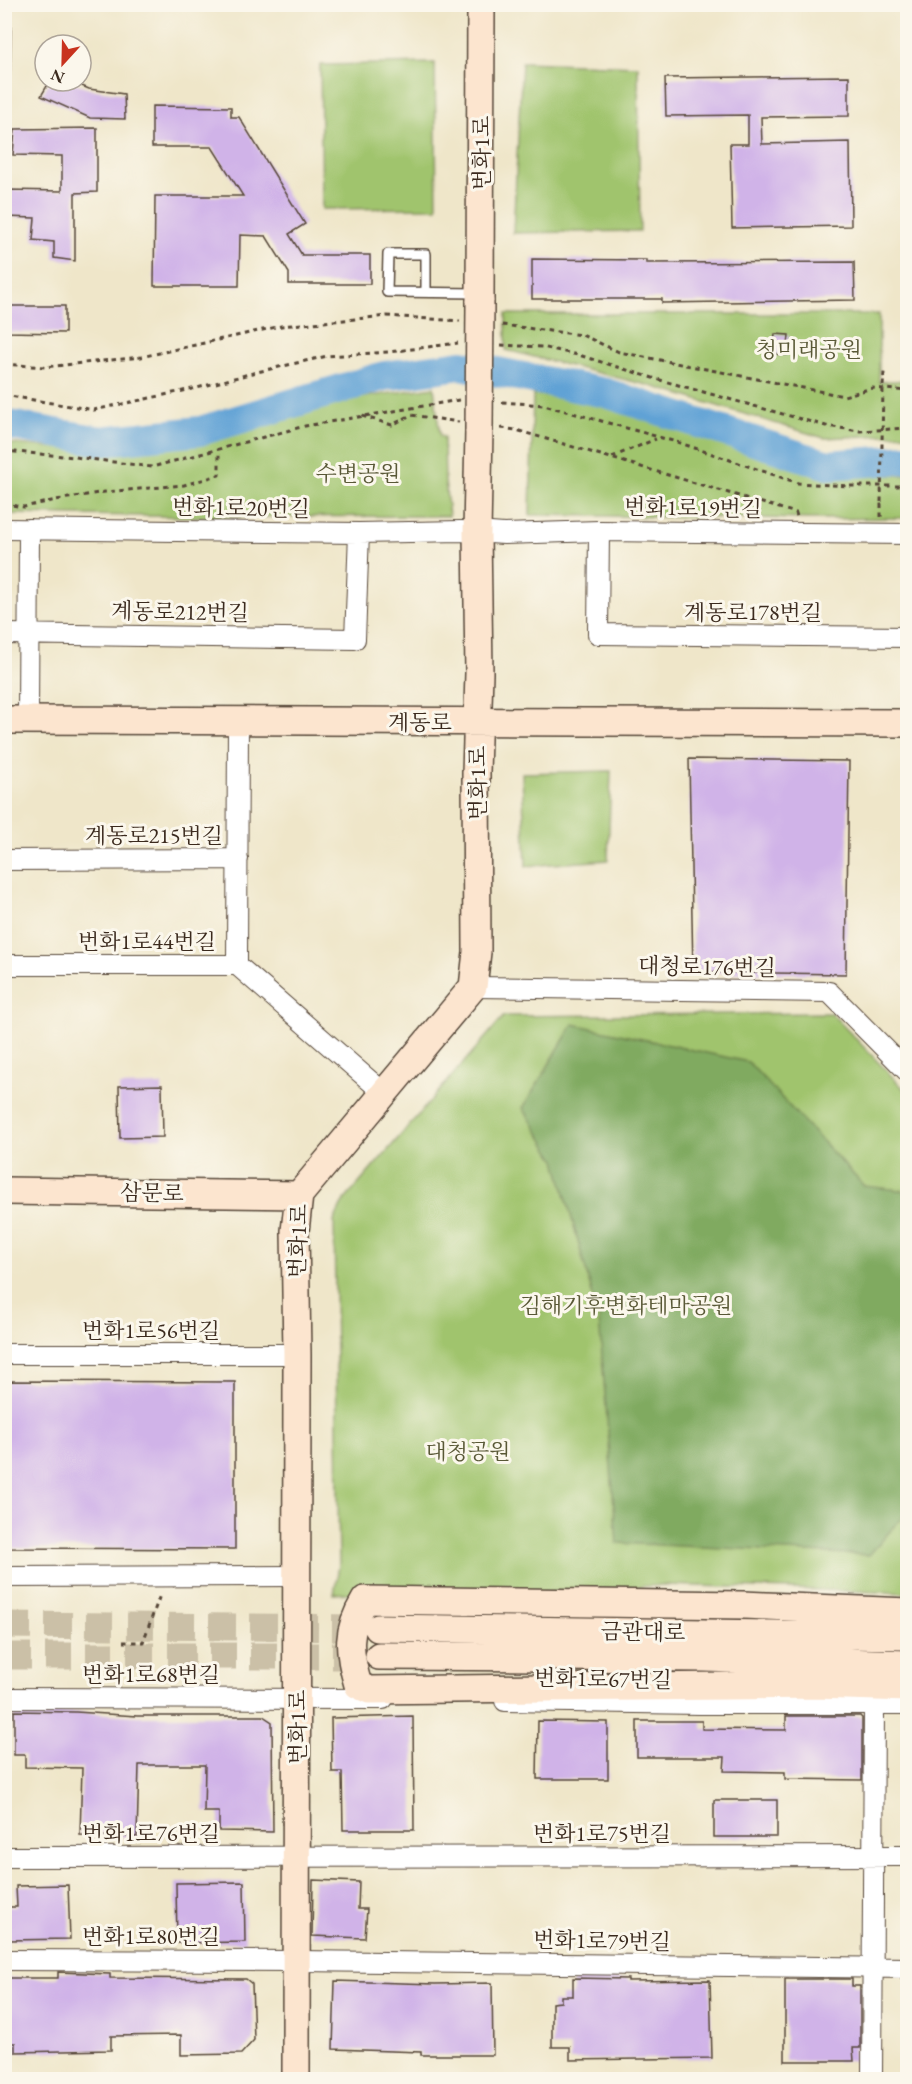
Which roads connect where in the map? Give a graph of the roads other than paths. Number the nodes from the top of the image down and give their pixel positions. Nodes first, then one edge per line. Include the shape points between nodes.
1 (6, 4) edge
2 (481, 4) edge
3 (4, 77) edge
4 (426, 291) junction
5 (480, 298) junction
6 (4, 529) edge
7 (29, 529) junction
8 (599, 531) junction
9 (359, 533) junction
10 (477, 533) junction
11 (908, 534) edge
12 (4, 634) edge
13 (28, 634) junction
14 (908, 637) edge
15 (16, 720) edge
16 (238, 721) junction
17 (478, 722) junction
18 (908, 723) edge
19 (238, 859) junction
20 (4, 860) edge
21 (4, 965) edge
22 (237, 965) junction
23 (473, 987) junction
24 (908, 1072) edge
25 (385, 1094) junction
26 (4, 1191) edge
27 (299, 1195) junction
28 (4, 1354) edge
29 (297, 1354) junction
30 (297, 1576) junction
31 (4, 1577) edge
32 (908, 1612) edge
33 (378, 1628) tunnel mouth
34 (908, 1631) edge
35 (876, 1636) junction
36 (908, 1636) edge
37 (378, 1656) tunnel mouth
38 (904, 1664) edge
39 (908, 1688) edge
40 (4, 1698) edge
41 (297, 1698) junction
42 (874, 1704) junction
43 (908, 1704) edge
44 (873, 1856) junction
45 (908, 1856) edge
46 (4, 1857) edge
47 (297, 1858) junction
48 (4, 1960) edge
49 (297, 1961) junction
50 (872, 1968) junction
51 (908, 1968) edge
52 (296, 2079) edge
53 (872, 2079) edge

1 - 3 lane
2 - 5 street, 번화1로
4 - 4 lane via 387,292 388,254 426,254
4 - 5 lane
5 - 10 street, 번화1로, bridge
6 - 7 street, 번화1로20번길
7 - 9 street, 번화1로20번길
7 - 13 street
8 - 10 street, 번화1로19번길
8 - 11 street, 번화1로19번길
8 - 14 street, 계동로178번길 via 598,634
9 - 10 street, 번화1로20번길
9 - 13 street, 계동로212번길 via 355,639
10 - 17 street, 번화1로
12 - 13 street, 계동로212번길
13 - 15 street
15 - 16 street, 계동로
16 - 17 street, 계동로
16 - 19 street, 계동로215번길
17 - 18 street, 계동로
17 - 23 street, 번화1로 via 477,952
19 - 20 street, 계동로215번길
19 - 22 street
21 - 22 street, 번화1로44번길
22 - 25 street, 번화1로44번길
23 - 24 street, 대청로176번길 via 829,992
23 - 25 street, 번화1로
25 - 27 street, 번화1로
26 - 27 street, 삼문로
27 - 29 street, 번화1로 via 295,1231
28 - 29 street, 번화1로56번길
29 - 30 street, 번화1로
30 - 31 street
30 - 41 street, 번화1로
32 - 39 street via 743,1605 365,1600 356,1614 349,1639 358,1685 369,1689 816,1684
33 - 35 street, 금관대로
34 - 35 street
35 - 36 street, 금관대로
37 - 38 street, 금관대로
40 - 41 street, 번화1로68번길
41 - 42 street, 번화1로67번길
41 - 47 street, 번화1로
42 - 43 street, 번화1로67번길
42 - 44 street
44 - 45 street, 번화1로75번길
44 - 47 street, 번화1로75번길
44 - 50 street
46 - 47 street, 번화1로76번길
47 - 49 street, 번화1로
48 - 49 street, 번화1로80번길
49 - 50 street, 번화1로79번길
49 - 52 street, 번화1로
50 - 51 street, 번화1로79번길
50 - 53 street

